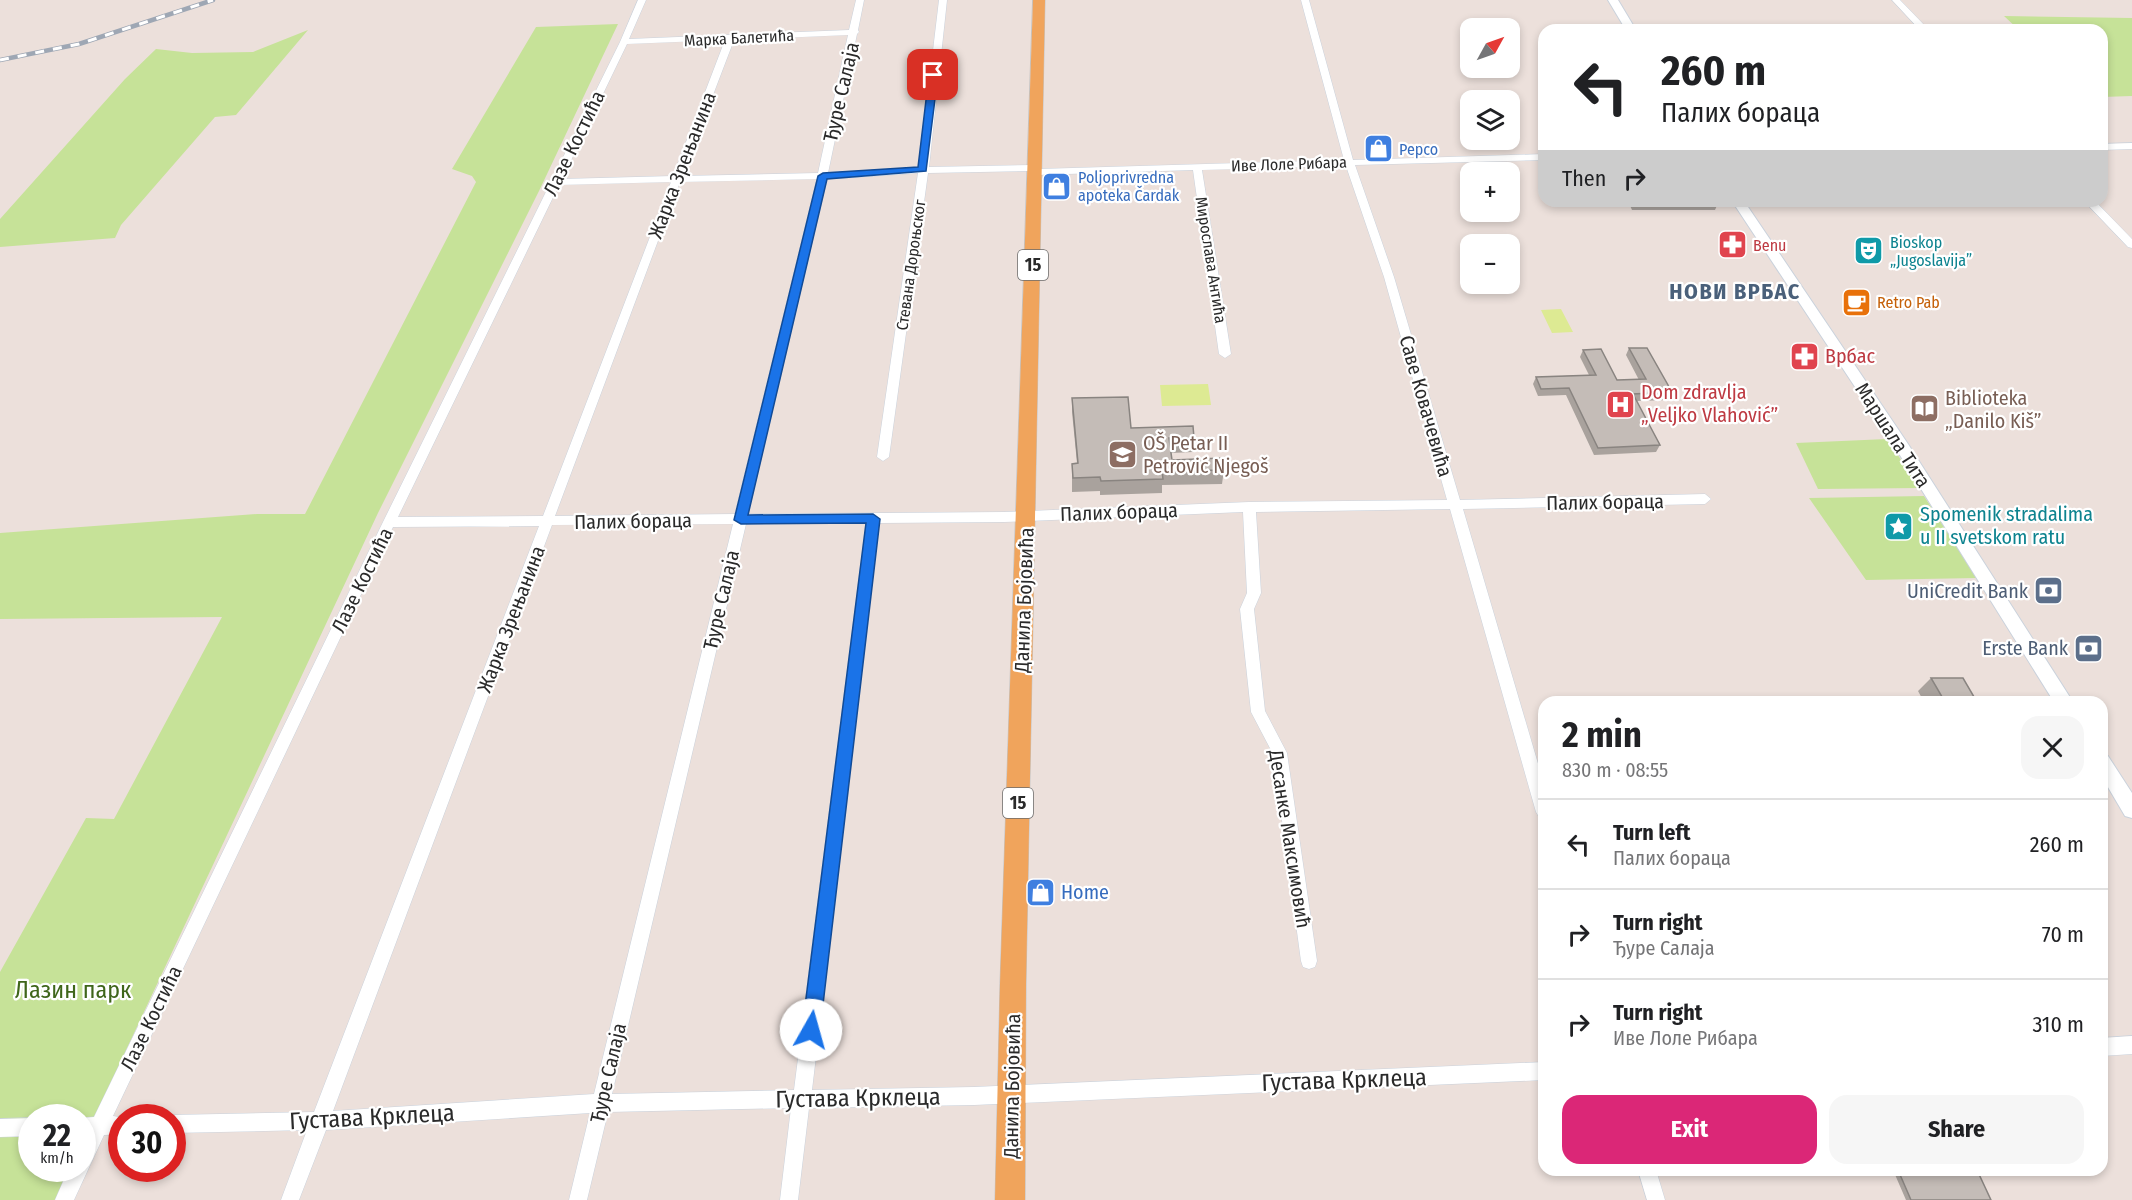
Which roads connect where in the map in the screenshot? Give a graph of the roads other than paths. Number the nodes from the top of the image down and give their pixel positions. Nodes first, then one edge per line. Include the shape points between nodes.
1 (642, 0) edge
2 (860, 0) edge
3 (943, 0) edge
4 (1039, 0) edge
5 (1305, 0) edge
6 (1612, 0) edge
7 (1896, 0) edge
8 (1627, 24) edge
9 (1919, 24) edge
10 (855, 32) junction
11 (730, 38) junction
12 (624, 42) junction
13 (2132, 146) edge
14 (2108, 147) edge
15 (1538, 157) edge
16 (1349, 162) junction
17 (1197, 167) junction
18 (923, 169) junction
19 (1035, 170) junction
20 (823, 176) junction
21 (676, 180) junction
22 (554, 182) junction
23 (1742, 207) edge
24 (2095, 207) edge
25 (2132, 245) edge
26 (1225, 354) dead end
27 (883, 457) dead end
28 (1705, 499) dead end
29 (1454, 503) junction
30 (1249, 507) junction
31 (1026, 516) junction
32 (873, 519) junction
33 (741, 520) junction
34 (389, 522) junction
35 (548, 522) junction
36 (2060, 696) edge
37 (2108, 772) edge
38 (1538, 791) edge
39 (2132, 810) edge
40 (1309, 962) dead end
41 (2132, 1045) edge
42 (2108, 1047) edge
43 (1538, 1071) edge
44 (1012, 1094) junction
45 (802, 1099) junction
46 (601, 1103) junction
47 (96, 1116) edge
48 (320, 1121) junction
49 (186, 1124) edge
50 (0, 1128) edge
51 (18, 1128) edge
52 (1649, 1176) edge
53 (72, 1182) edge
54 (64, 1200) edge
55 (290, 1200) edge
56 (578, 1200) edge
57 (789, 1200) edge
58 (1010, 1200) edge
59 (1656, 1200) edge

1 - 12 street, Лазе Костића
2 - 10 street, Ђуре Салаја
3 - 18 street, Стевана Дороњског
4 - 19 main road, Данила Бојовића / 15
5 - 16 street, Саве Ковачевића
6 - 8 street
7 - 9 street
10 - 11 street, Марка Балетића
10 - 20 street, Ђуре Салаја
11 - 12 street, Марка Балетића
11 - 21 street, Жарка Зрењанина
12 - 22 street, Лазе Костића
13 - 14 street
15 - 16 street, Иве Лоле Рибара
16 - 17 street, Иве Лоле Рибара
16 - 29 street, Саве Ковачевића via 1389,277
17 - 19 street, Иве Лоле Рибара
17 - 26 street, Мирослава Антића
18 - 19 street, Иве Лоле Рибара
18 - 20 street, Иве Лоле Рибара
18 - 27 street, Стевана Дороњског
19 - 31 main road, Данила Бојовића / 15
20 - 21 street, Иве Лоле Рибара
20 - 33 street, Ђуре Салаја
21 - 22 street, Иве Лоле Рибара
21 - 35 street, Жарка Зрењанина
22 - 34 street, Лазе Костића
23 - 36 street, Маршала Тита via 1903,448
24 - 25 street
28 - 29 street, Палих бораца
29 - 30 street, Палих бораца
29 - 38 street, Саве Ковачевића
30 - 31 street, Палих бораца
30 - 40 street, Десанке Максимовић via 1254,593 1247,609 1258,712 1280,753
31 - 32 street, Палих бораца
31 - 44 main road, Данила Бојовића / 15
32 - 33 street, Палих бораца
32 - 45 street
33 - 35 street, Палих бораца
33 - 46 street, Ђуре Салаја
34 - 35 street, Палих бораца
34 - 47 street, Лазе Костића
35 - 48 street, Жарка Зрењанина
37 - 39 street
41 - 42 street
43 - 44 street, Густава Крклеца
44 - 45 street, Густава Крклеца
44 - 58 main road, Данила Бојовића / 15
45 - 46 street, Густава Крклеца
45 - 57 street
46 - 48 street, Густава Крклеца
46 - 56 street, Ђуре Салаја
48 - 49 street, Густава Крклеца
48 - 55 street, Жарка Зрењанина
50 - 51 street
52 - 59 street
53 - 54 street

